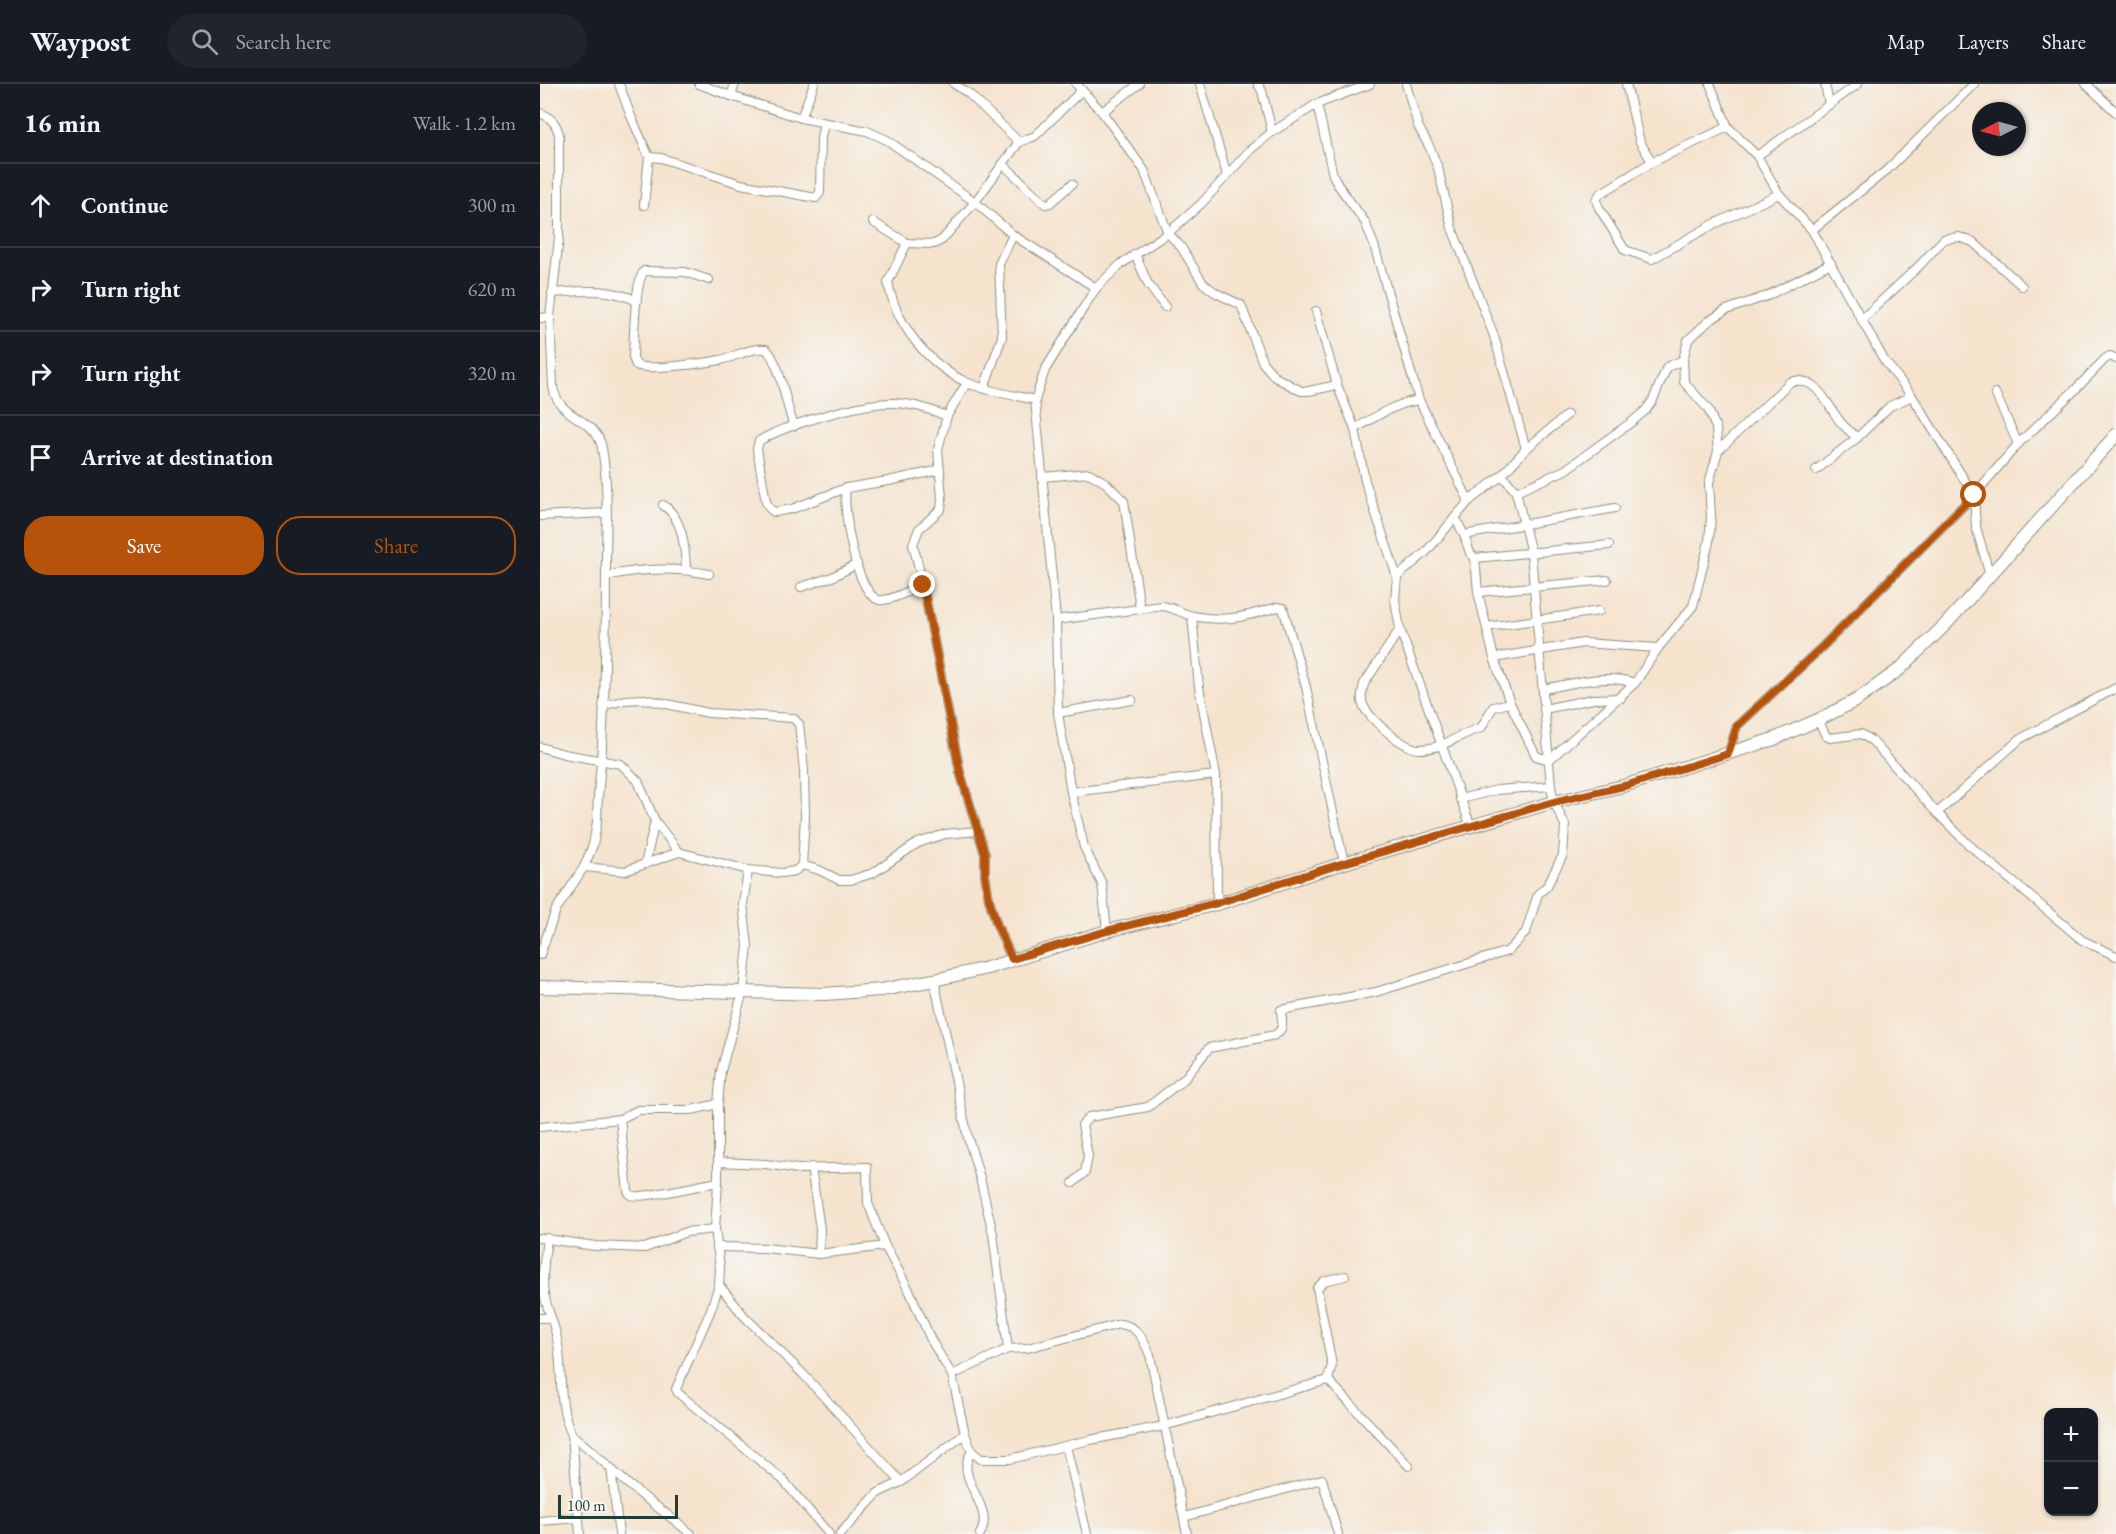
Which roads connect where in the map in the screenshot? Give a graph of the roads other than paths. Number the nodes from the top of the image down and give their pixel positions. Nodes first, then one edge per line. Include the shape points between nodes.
1 (619, 84) edge
2 (699, 84) edge
3 (735, 84) edge
4 (814, 84) edge
5 (954, 84) edge
6 (1139, 84) edge
7 (1200, 84) edge
8 (1258, 84) edge
9 (1370, 84) edge
10 (1406, 84) edge
11 (1626, 84) edge
12 (1710, 84) edge
13 (1825, 84) edge
14 (1858, 84) edge
15 (1974, 84) edge
16 (2086, 84) edge
17 (1079, 87) edge
18 (730, 96) junction
19 (1317, 104) junction
20 (1829, 105) junction
21 (1102, 112) junction
22 (2116, 112) edge
23 (540, 113) edge
24 (801, 118) junction
25 (824, 123) junction
26 (1728, 127) junction
27 (1272, 132) junction
28 (1019, 142) junction
29 (1757, 156) junction
30 (649, 157) junction
31 (1652, 162) junction
32 (1003, 164) junction
33 (1227, 175) junction
34 (1072, 184) dead end
35 (1779, 194) junction
36 (975, 202) junction
37 (644, 206) dead end
38 (873, 222) dead end
39 (1812, 230) junction
40 (1168, 233) junction
41 (1013, 235) junction
42 (907, 243) junction
43 (1135, 254) junction
44 (1831, 262) junction
45 (709, 280) dead end
46 (2022, 286) dead end
47 (1095, 288) junction
48 (552, 293) junction
49 (637, 301) junction
50 (1165, 307) dead end
51 (1316, 311) dead end
52 (550, 317) junction
53 (540, 318) edge
54 (1862, 319) junction
55 (2116, 359) edge
56 (1683, 360) junction
57 (969, 383) junction
58 (1336, 385) junction
59 (984, 388) junction
60 (1995, 393) dead end
61 (1912, 396) junction
62 (1035, 400) junction
63 (1419, 400) junction
64 (1567, 414) dead end
65 (947, 416) junction
66 (794, 426) junction
67 (1355, 429) junction
68 (2116, 435) edge
69 (1857, 438) junction
70 (2018, 444) junction
71 (1526, 449) junction
72 (1718, 451) junction
73 (940, 470) junction
74 (1816, 470) dead end
75 (1502, 475) junction
76 (1042, 477) junction
77 (846, 488) junction
78 (1516, 492) junction
79 (1974, 495) junction
80 (1469, 501) junction
81 (663, 506) dead end
82 (1615, 508) dead end
83 (606, 513) junction
84 (540, 516) edge
85 (1455, 517) junction
86 (1524, 524) junction
87 (1464, 535) junction
88 (1609, 545) dead end
89 (1531, 553) junction
90 (1475, 558) junction
91 (857, 564) junction
92 (686, 569) junction
93 (709, 574) dead end
94 (606, 576) junction
95 (1990, 576) junction
96 (1397, 577) junction
97 (1607, 580) dead end
98 (923, 585) junction
99 (801, 587) dead end
100 (1533, 588) junction
101 (1478, 592) junction
102 (1140, 608) junction
103 (1599, 611) dead end
104 (1192, 616) junction
105 (1536, 619) junction
106 (1056, 620) junction
107 (1487, 627) junction
108 (1400, 629) junction
109 (1658, 648) junction
110 (1538, 650) junction
111 (1494, 657) junction
112 (1635, 683) junction
113 (2116, 688) edge
114 (1542, 689) junction
115 (1621, 698) junction
116 (1132, 700) dead end
117 (1510, 703) junction
118 (603, 706) junction
119 (1544, 709) junction
120 (1058, 713) junction
121 (1818, 720) junction
122 (1443, 745) junction
123 (540, 747) edge
124 (1728, 754) junction
125 (1550, 760) junction
126 (601, 761) junction
127 (1216, 775) junction
128 (1551, 786) junction
129 (1071, 792) junction
130 (1460, 799) junction
131 (1554, 802) junction
132 (1937, 813) junction
133 (655, 821) junction
134 (1471, 827) junction
135 (978, 831) junction
136 (679, 852) junction
137 (1344, 863) junction
138 (645, 864) junction
139 (802, 865) junction
140 (584, 867) junction
141 (748, 870) junction
142 (1217, 903) junction
143 (1107, 931) junction
144 (540, 955) edge
145 (2116, 956) edge
146 (1012, 959) junction
147 (934, 980) junction
148 (540, 987) edge
149 (743, 991) junction
150 (717, 1104) junction
151 (620, 1119) junction
152 (540, 1127) edge
153 (718, 1162) junction
154 (811, 1167) junction
155 (718, 1182) junction
156 (1073, 1183) dead end
157 (715, 1229) junction
158 (543, 1238) edge
159 (885, 1246) junction
160 (717, 1247) junction
161 (819, 1254) junction
162 (1345, 1276) dead end
163 (719, 1285) junction
164 (545, 1318) edge
165 (1008, 1349) junction
166 (952, 1375) junction
167 (1328, 1380) junction
168 (1164, 1426) junction
169 (965, 1434) junction
170 (572, 1435) junction
171 (1066, 1446) junction
172 (972, 1452) junction
173 (1409, 1466) dead end
174 (611, 1468) junction
175 (901, 1482) junction
176 (1184, 1517) junction
177 (579, 1518) junction
178 (540, 1521) edge
179 (580, 1534) edge
180 (619, 1534) edge
181 (691, 1534) edge
182 (830, 1534) edge
183 (840, 1534) edge
184 (980, 1534) edge
185 (1087, 1534) edge
186 (1187, 1534) edge
187 (1338, 1534) edge

1 - 30 street
2 - 18 street
3 - 18 street
4 - 24 street
5 - 28 street
6 - 21 street
7 - 33 street
8 - 27 street
9 - 19 street
10 - 71 street via 1418,126 1438,168 1452,228 1494,336
11 - 31 street via 1640,142
12 - 26 street
13 - 20 street
14 - 20 street
15 - 39 street via 1887,170
16 - 22 street
17 - 21 street
17 - 28 street via 1035,136
18 - 24 street
19 - 27 street
19 - 63 street via 1338,185 1365,222 1374,245
20 - 29 street
21 - 40 street via 1144,170
23 - 48 street via 551,119 559,135 559,238
24 - 25 street
25 - 30 street via 820,193 816,198 741,184
25 - 36 street via 867,131 887,140
26 - 29 street
26 - 31 street
27 - 33 street
28 - 32 street
29 - 35 street
30 - 37 street
31 - 35 street via 1596,200 1625,250 1652,259
32 - 34 street via 1045,204
32 - 36 street
33 - 40 street
35 - 39 street
36 - 41 street
36 - 42 street via 942,240 934,244
38 - 42 street
39 - 44 street
40 - 43 street
40 - 58 street via 1203,283 1241,305 1263,363 1275,377 1301,391
41 - 47 street
41 - 59 street via 999,264 1002,337
42 - 57 street via 888,282 894,308 932,358
43 - 47 street
43 - 50 street via 1148,284
44 - 54 street
44 - 56 street via 1709,321 1688,340
45 - 49 street via 686,272 644,271
46 - 54 street via 1973,242 1959,237 1944,239
47 - 62 street via 1045,370
48 - 49 street via 597,290
48 - 52 street
49 - 66 street via 633,358 636,365 648,368 721,360 766,348 776,362
51 - 58 street
52 - 53 street
52 - 83 street via 555,398 598,437
54 - 61 street via 1884,360
55 - 70 street via 2105,359
56 - 72 street via 1684,382 1708,409 1716,428
56 - 78 street via 1667,367 1653,400 1633,421 1565,470
57 - 59 street
57 - 65 street
58 - 67 street
59 - 62 street
60 - 70 street
61 - 69 street via 1890,406
61 - 79 street
62 - 76 street
63 - 67 street via 1403,402
63 - 80 street
64 - 71 street
65 - 66 street via 889,403 855,408
65 - 73 street via 938,449
66 - 77 street via 759,441 762,482 770,509 792,509
67 - 96 street via 1365,481
68 - 95 main road
69 - 72 street via 1841,423 1820,392 1801,380 1790,382
69 - 74 street
70 - 79 street
71 - 75 street
72 - 109 street via 1709,483 1709,542 1693,606
73 - 77 street
73 - 98 street via 940,509 920,530 913,544
75 - 78 street
75 - 80 street
76 - 102 street via 1089,474 1106,483 1124,501
76 - 106 street
77 - 91 street via 846,517
78 - 86 street
79 - 95 street via 1976,527
79 - 124 street via 1737,726
80 - 85 street
81 - 92 street via 676,518
82 - 86 street
83 - 84 street
83 - 94 street
85 - 87 street
85 - 96 street via 1426,552
86 - 87 street
86 - 89 street
87 - 90 street
88 - 89 street
89 - 90 street
89 - 100 street
90 - 101 street
91 - 98 street via 864,585 878,599 885,600
91 - 99 street
92 - 93 street
92 - 94 street via 633,570
94 - 118 street
95 - 121 main road via 1900,669 1857,700
96 - 108 street via 1395,600
97 - 100 street
98 - 135 street via 960,772
100 - 101 street
100 - 105 street
101 - 107 street
102 - 104 street via 1173,607
102 - 106 street
103 - 105 street
104 - 127 street via 1199,687
104 - 137 street via 1242,618 1283,608 1306,687
105 - 107 street
105 - 110 street
106 - 120 street
107 - 111 street
108 - 122 street
108 - 122 street via 1364,684 1363,706 1380,727 1412,747
109 - 110 street via 1583,643
109 - 112 street
110 - 111 street
110 - 114 street
111 - 117 street
112 - 114 street via 1599,679
112 - 115 street
113 - 132 street via 2020,739
114 - 119 street
115 - 119 street
115 - 125 street
116 - 120 street
117 - 122 street via 1493,707 1481,728
117 - 125 street via 1536,756
118 - 126 street
118 - 139 street via 644,699 708,713 793,717 799,724 804,770
119 - 125 street
120 - 129 street
121 - 124 main road
121 - 132 street via 1830,738 1861,734 1872,741
122 - 130 street
123 - 126 street
124 - 131 main road via 1628,785
125 - 128 street
126 - 133 street via 621,764 638,781
126 - 140 street via 597,822
127 - 129 street
127 - 142 street
128 - 130 street via 1507,788
128 - 131 street
129 - 143 street via 1084,847 1102,884
130 - 134 street
131 - 134 main road
131 - 156 street via 1564,825 1563,855 1538,894 1526,932 1508,951 1376,992 1281,1010 1283,1026 1275,1035 1209,1048 1184,1079 1148,1107 1084,1121 1088,1156 1085,1172
132 - 145 street via 2082,940
133 - 136 street
133 - 138 street
134 - 137 main road
135 - 139 street via 945,834 918,843 873,873 851,879 839,880
135 - 146 street via 985,854 989,899
136 - 138 street
136 - 141 street
137 - 142 main road
138 - 140 street via 625,871
139 - 141 street via 782,873
140 - 144 street via 556,910
141 - 149 street via 742,904 748,946
142 - 143 main road
143 - 146 main road
146 - 147 main road
147 - 149 main road via 881,990 824,994
147 - 165 street via 993,1234
148 - 149 main road
149 - 150 street via 721,1071
150 - 151 street via 691,1110 638,1110
150 - 153 street
151 - 152 street
151 - 155 street via 628,1191 633,1196
153 - 154 street
153 - 155 street
154 - 159 street via 867,1167 868,1203
154 - 161 street via 820,1229
155 - 157 street
157 - 158 street via 686,1232 645,1248
157 - 160 street
158 - 164 street
159 - 161 street
159 - 166 street
160 - 161 street
160 - 163 street
162 - 167 street via 1324,1281 1317,1288 1332,1365
163 - 175 street
163 - 182 street via 676,1389 783,1480
164 - 170 street via 556,1334 560,1399
165 - 166 street
165 - 168 street via 1028,1348 1120,1324 1134,1328 1150,1355
166 - 169 street
167 - 168 street
167 - 173 street
168 - 171 street
168 - 176 street
169 - 172 street
169 - 175 street
170 - 174 street
170 - 177 street
171 - 172 street via 1010,1459 981,1459
171 - 185 street
172 - 184 street via 966,1467 983,1511 984,1528
174 - 180 street
174 - 181 street
175 - 183 street via 878,1493
176 - 186 street
176 - 187 street via 1322,1479
177 - 178 street
177 - 179 street

